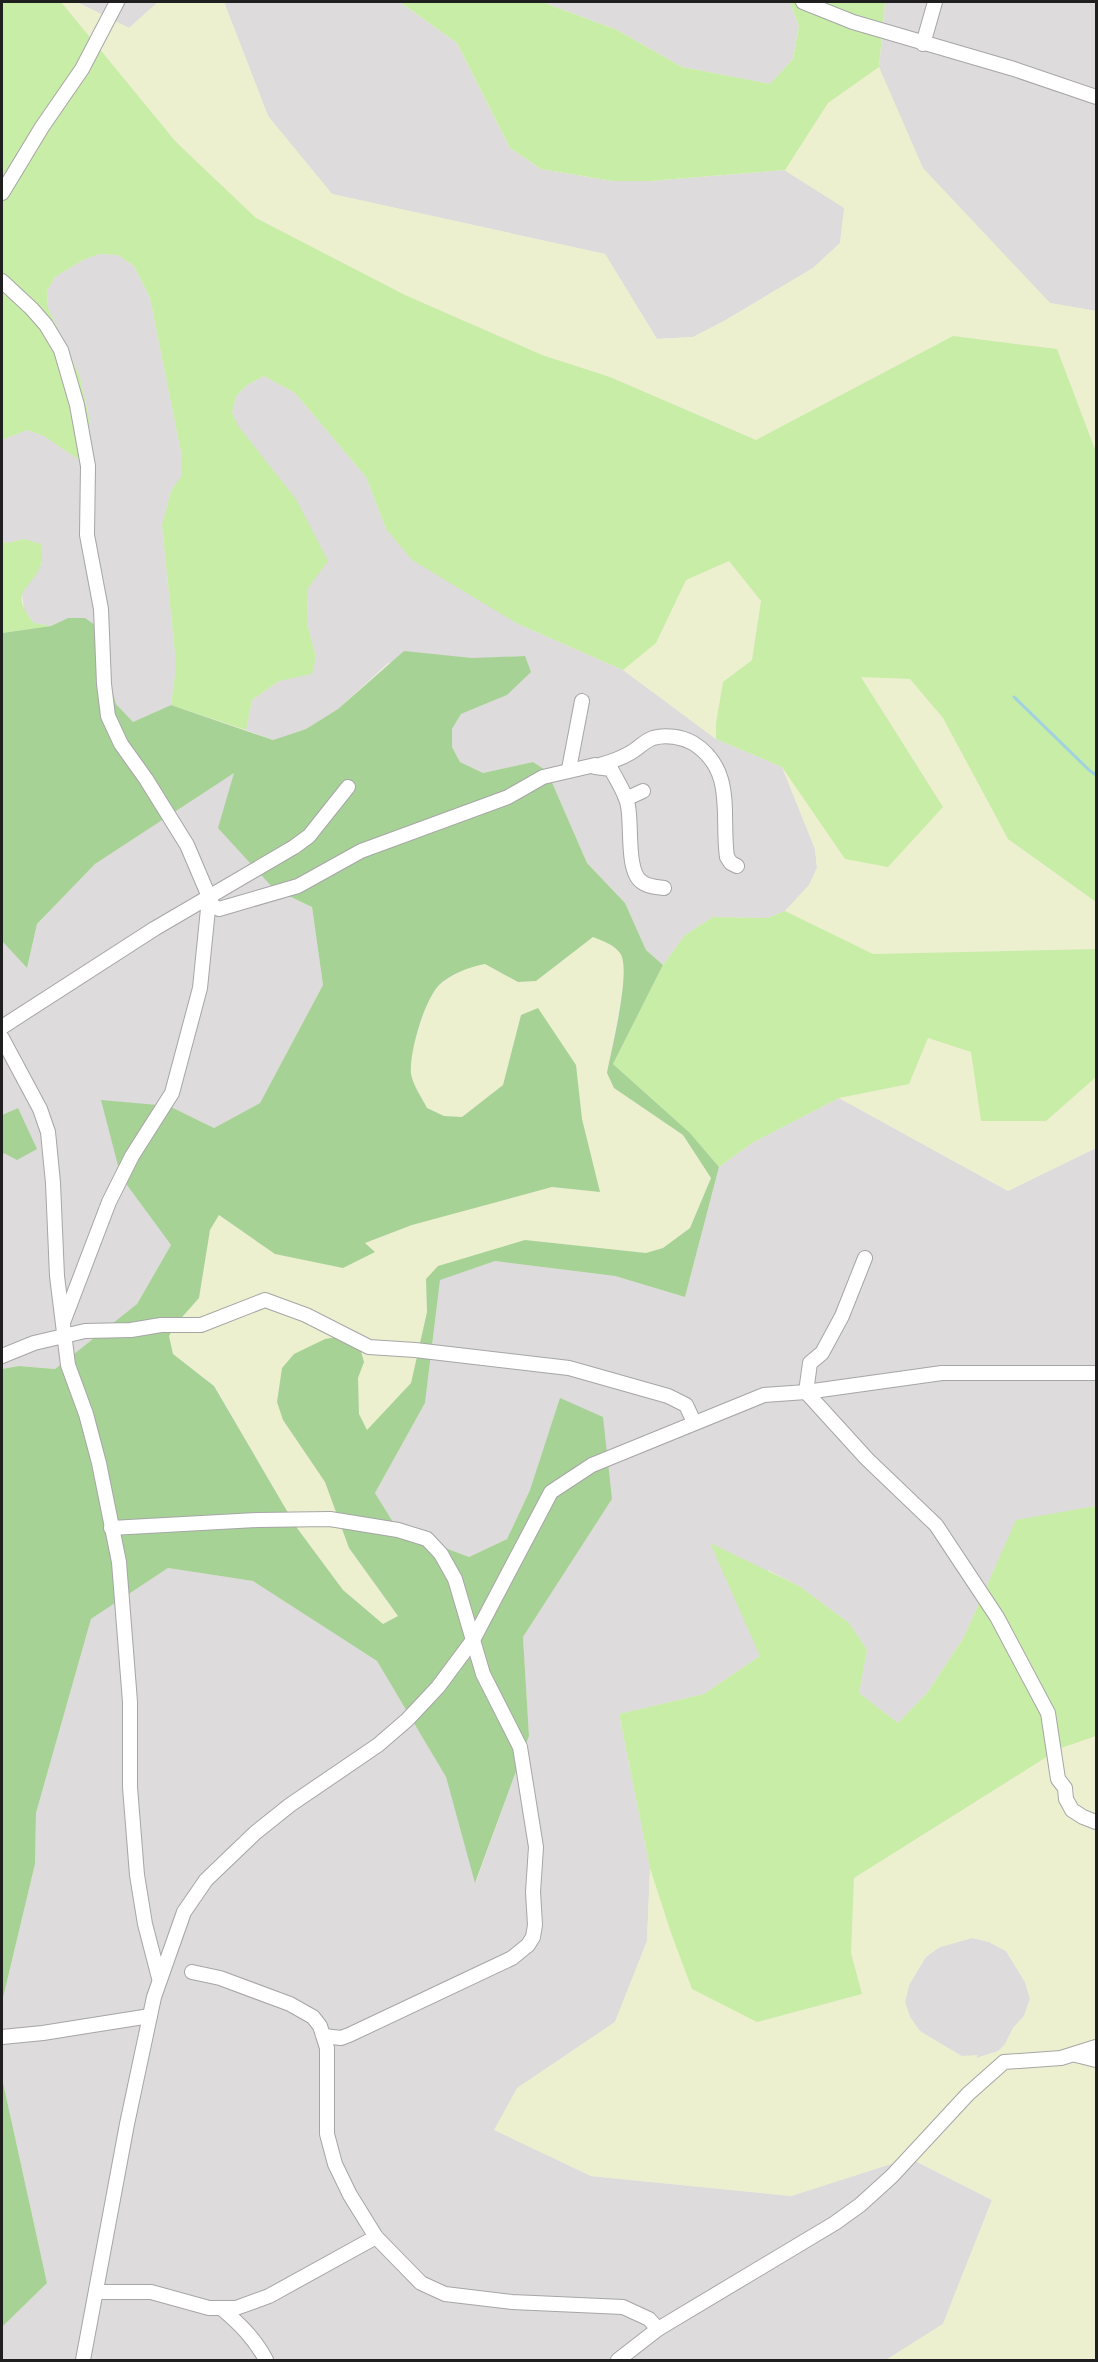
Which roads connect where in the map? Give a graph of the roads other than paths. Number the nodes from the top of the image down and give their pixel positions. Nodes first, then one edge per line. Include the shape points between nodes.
1 (117, 2) edge
2 (803, 2) edge
3 (935, 2) edge
4 (835, 8) edge
5 (923, 44) junction
6 (1096, 97) edge
7 (2, 193) edge
8 (2, 281) edge
9 (582, 701) dead end
10 (595, 767) junction
11 (569, 769) junction
12 (348, 787) dead end
13 (643, 790) dead end
14 (625, 796) junction
15 (737, 866) dead end
16 (664, 888) dead end
17 (209, 899) junction
18 (2, 1027) edge
19 (2, 1038) edge
20 (864, 1258) dead end
21 (64, 1329) junction
22 (2, 1356) edge
23 (1096, 1373) edge
24 (806, 1392) junction
25 (694, 1422) junction
26 (111, 1528) junction
27 (473, 1640) junction
28 (1096, 1822) edge
29 (192, 1972) dead end
30 (159, 1978) junction
31 (150, 2016) junction
32 (324, 2036) junction
33 (2, 2037) edge
34 (1096, 2047) edge
35 (1076, 2055) junction
36 (1096, 2061) edge
37 (376, 2237) junction
38 (96, 2292) junction
39 (221, 2308) junction
40 (657, 2329) junction
41 (83, 2361) edge
42 (266, 2361) edge
43 (618, 2361) edge

1 - 7 street via 82,69
2 - 4 street
3 - 5 street
4 - 5 street
5 - 6 street
8 - 17 street via 46,325 61,350 77,405 88,466 87,535 101,609 108,716 121,744 187,845
9 - 11 street
10 - 11 street
10 - 14 street via 611,768
10 - 15 street via 622,757 653,738 686,739 698,747 716,765 722,779 727,857
11 - 17 street via 530,783 508,797 380,843 290,889 219,909
12 - 17 street via 309,836
13 - 14 street
14 - 16 street via 636,877 643,884
17 - 18 street via 154,929
17 - 21 street via 201,988 172,1093 132,1156 109,1202
19 - 21 street via 48,1132
20 - 24 street via 837,1326 822,1353 810,1364
21 - 22 street
21 - 25 street via 201,1325 265,1300 306,1315 369,1347 569,1368 591,1374 668,1396 686,1405
21 - 26 street via 68,1365 99,1463
23 - 24 street via 942,1373
24 - 25 street via 764,1395
24 - 28 street via 867,1459 936,1525 997,1617 1047,1713 1058,1779 1065,1788 1066,1799 1072,1810
25 - 27 street via 592,1465 551,1492
26 - 27 street via 330,1519 398,1530 427,1539 441,1554 455,1579
26 - 30 street via 118,1562 130,1702 130,1787 137,1875 144,1923
27 - 30 street via 444,1680 394,1732 272,1818 206,1880 184,1912
27 - 32 street via 483,1674 520,1747 536,1847 533,1937 519,1953 505,1961 349,2036
29 - 32 street via 290,2004 313,2017
30 - 31 street
31 - 33 street
31 - 38 street
32 - 37 street via 330,2151 350,2195
34 - 35 street
35 - 36 street
35 - 40 street via 1004,2062 860,2205
37 - 39 street via 269,2296 236,2308
37 - 40 street via 421,2283 445,2294 536,2304 623,2307 649,2319
38 - 39 street via 151,2292
38 - 41 street
39 - 42 street via 257,2343
40 - 43 street

